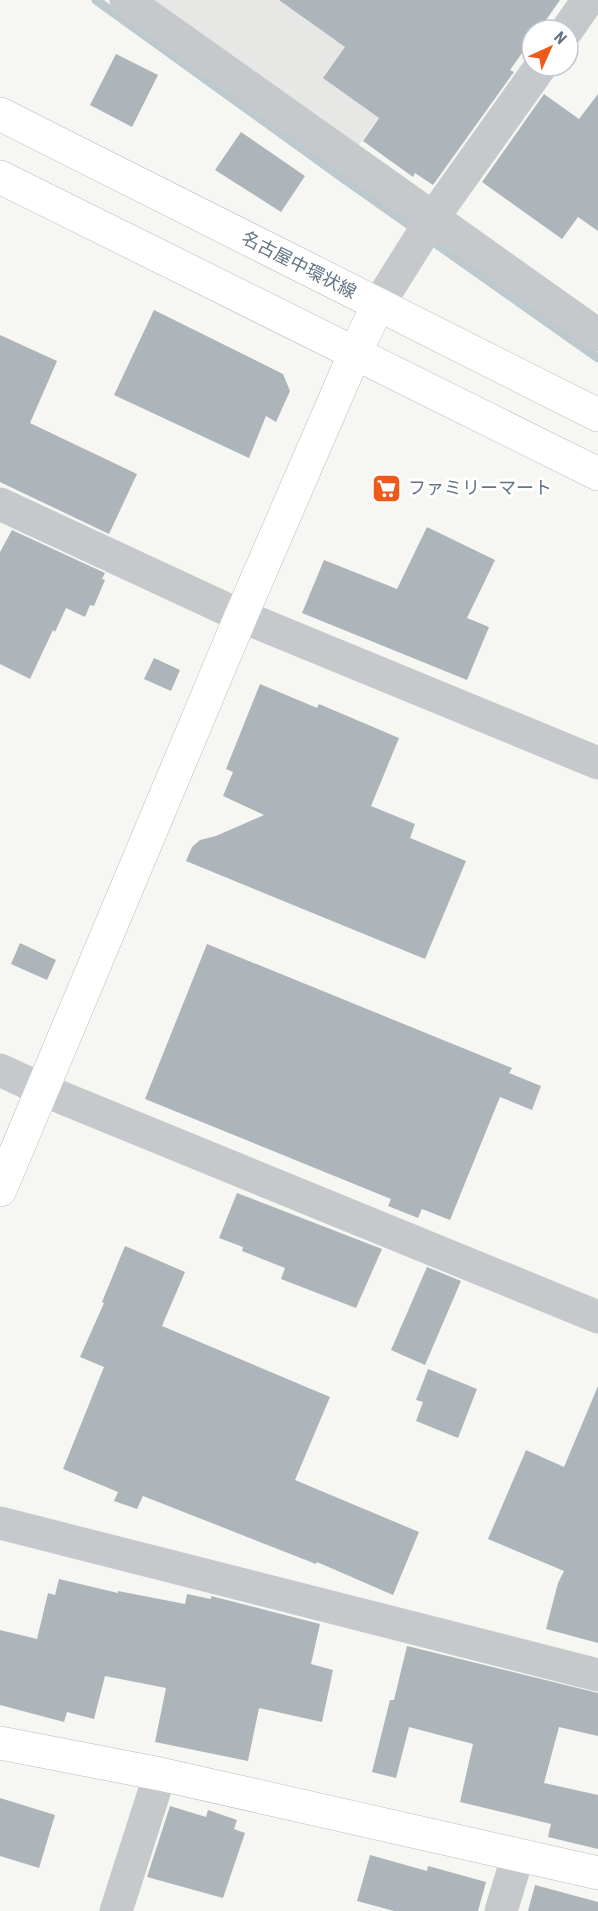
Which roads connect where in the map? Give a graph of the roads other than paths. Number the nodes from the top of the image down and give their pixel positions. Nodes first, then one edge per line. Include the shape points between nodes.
1 (126, 0) edge
2 (588, 0) edge
3 (575, 18) edge
4 (533, 78) edge
5 (0, 114) edge
6 (0, 177) edge
7 (426, 229) junction
8 (378, 305) junction
9 (598, 335) edge
10 (355, 352) junction
11 (598, 415) edge
12 (598, 474) edge
13 (0, 504) edge
14 (241, 616) junction
15 (598, 763) edge
16 (0, 1070) edge
17 (43, 1090) junction
18 (0, 1190) edge
19 (598, 1317) edge
20 (0, 1523) edge
21 (598, 1675) edge
22 (0, 1743) edge
23 (160, 1774) junction
24 (518, 1854) junction
25 (598, 1873) edge
26 (116, 1911) edge
27 (501, 1911) edge

1 - 7 street
2 - 3 street
4 - 7 street
5 - 8 street, 名古屋中環状線
6 - 10 street
7 - 8 street
7 - 9 street
8 - 10 street
8 - 11 street, 名古屋中環状線
10 - 12 street
10 - 14 street
13 - 14 street
14 - 15 street
14 - 17 street
16 - 17 street
17 - 18 street
17 - 19 street
20 - 21 street
22 - 23 street
23 - 24 street
23 - 26 street
24 - 25 street
24 - 27 street

